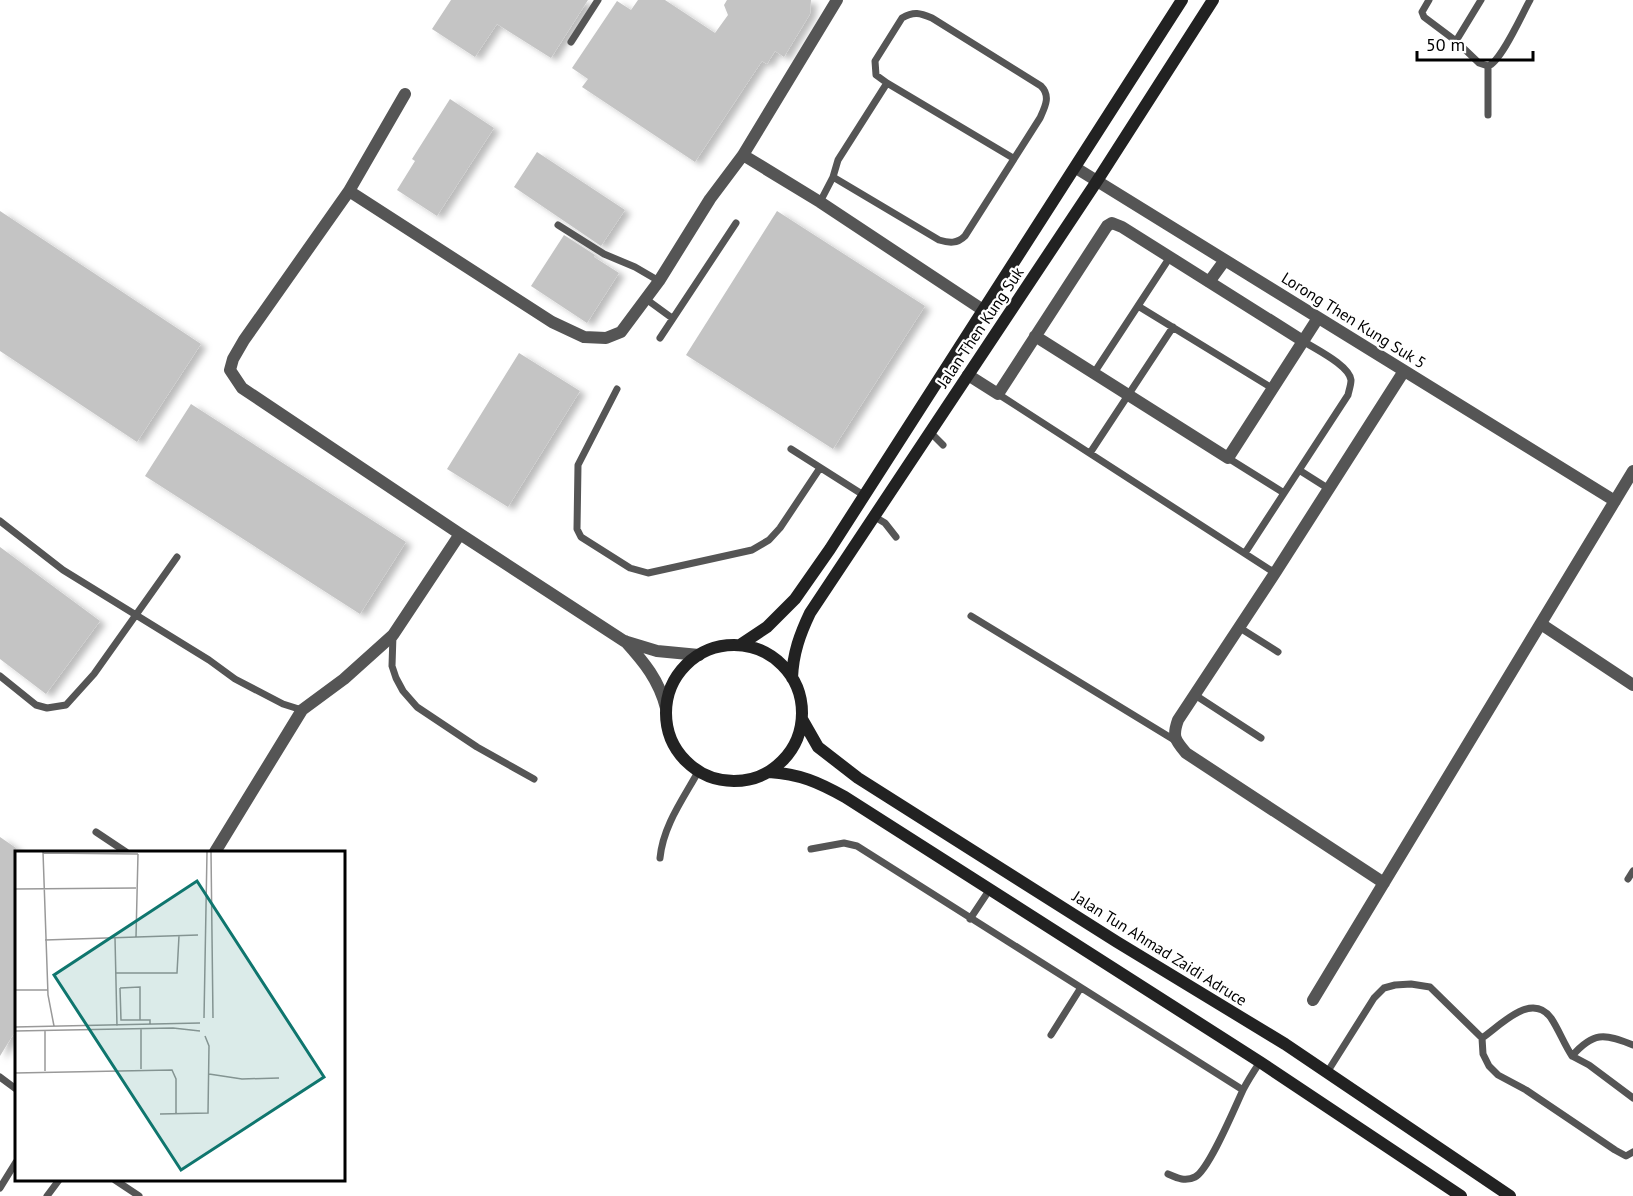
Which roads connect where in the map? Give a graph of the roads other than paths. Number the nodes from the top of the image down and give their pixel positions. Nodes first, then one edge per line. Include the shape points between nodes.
1 (598, 0) edge
2 (837, 0) edge
3 (1182, 0) edge
4 (1213, 0) edge
5 (1429, 0) edge
6 (1480, 0) edge
7 (1530, 0) edge
8 (1456, 41) junction
9 (571, 42) dead end
10 (1488, 66) junction
11 (887, 84) junction
12 (405, 94) dead end
13 (1488, 115) dead end
14 (743, 155) junction
15 (1013, 158) junction
16 (1076, 168) junction
17 (833, 177) junction
18 (1097, 181) junction
19 (349, 191) junction
20 (820, 202) junction
21 (736, 223) dead end
22 (558, 225) dead end
23 (1170, 257) junction
24 (1225, 260) junction
25 (659, 281) junction
26 (1209, 282) junction
27 (646, 299) junction
28 (1138, 306) junction
29 (983, 310) junction
30 (672, 318) junction
31 (1318, 318) junction
32 (1173, 327) junction
33 (1035, 336) junction
34 (660, 338) dead end
35 (1303, 341) junction
36 (1404, 371) junction
37 (1094, 373) junction
38 (968, 375) junction
39 (1272, 388) junction
40 (617, 390) dead end
41 (998, 394) junction
42 (1128, 395) junction
43 (930, 432) junction
44 (943, 445) dead end
45 (791, 449) dead end
46 (1090, 453) junction
47 (1228, 458) junction
48 (820, 468) junction
49 (1299, 470) junction
50 (1633, 471) edge
51 (1329, 489) junction
52 (1284, 493) junction
53 (865, 496) junction
54 (1615, 501) junction
55 (875, 517) junction
56 (0, 521) edge
57 (460, 534) junction
58 (896, 537) dead end
59 (1245, 553) junction
60 (177, 556) dead end
61 (1275, 573) junction
62 (135, 614) junction
63 (971, 616) dead end
64 (1540, 624) junction
65 (1239, 628) junction
66 (393, 635) junction
67 (624, 641) junction
68 (740, 645) junction
69 (1278, 652) dead end
70 (699, 655) junction
71 (0, 676) edge
72 (792, 678) junction
73 (1633, 685) edge
74 (1195, 695) junction
75 (666, 708) junction
76 (302, 710) junction
77 (802, 719) junction
78 (1261, 738) dead end
79 (1176, 741) junction
80 (698, 772) junction
81 (769, 772) junction
82 (534, 779) dead end
83 (96, 832) dead end
84 (811, 849) dead end
85 (124, 851) edge
86 (216, 851) edge
87 (660, 858) dead end
88 (1633, 872) edge
89 (1628, 879) dead end
90 (1384, 883) junction
91 (990, 889) junction
92 (970, 919) junction
93 (1080, 989) junction
94 (1312, 1000) dead end
95 (1050, 1035) dead end
96 (1482, 1038) junction
97 (1633, 1045) edge
98 (1572, 1056) junction
99 (1260, 1062) junction
100 (1328, 1071) junction
101 (0, 1077) edge
102 (15, 1088) edge
103 (1243, 1090) junction
104 (1633, 1098) edge
105 (1633, 1152) edge
106 (15, 1164) edge
107 (1168, 1174) dead end
108 (58, 1181) edge
109 (118, 1181) edge
110 (0, 1188) edge
111 (47, 1196) edge
112 (139, 1196) edge
113 (1461, 1196) edge
114 (1510, 1196) edge

1 - 9 lane
2 - 14 street
3 - 16 street, Jalan Then Kung Suk
4 - 18 street, Jalan Then Kung Suk
5 - 8 lane via 1422,12 1424,17
6 - 8 lane
7 - 10 lane via 1494,63
8 - 10 lane via 1479,63
10 - 13 lane
11 - 15 lane
11 - 15 lane via 876,75 875,61 902,18 919,12 932,18 1046,91 1046,105 1040,118
11 - 17 lane via 838,160
12 - 19 street
14 - 20 street
14 - 25 street via 710,199
15 - 17 lane via 965,236 952,243 939,240
16 - 18 street, Lorong Then Kung Suk 5
16 - 29 street, Jalan Then Kung Suk
17 - 20 lane
18 - 24 street, Lorong Then Kung Suk 5
18 - 38 street, Jalan Then Kung Suk
19 - 27 street via 552,322 584,337 606,338 621,332
19 - 57 street via 244,340 230,370 243,388
20 - 29 street
21 - 30 lane
22 - 25 lane via 604,254
23 - 26 street
23 - 28 lane
23 - 33 street via 1112,223
24 - 26 street
24 - 31 street, Lorong Then Kung Suk 5
25 - 27 street
26 - 35 street
27 - 30 lane
28 - 32 lane
28 - 37 lane
29 - 53 street, Jalan Then Kung Suk
30 - 34 lane
31 - 35 street
31 - 36 street, Lorong Then Kung Suk 5
32 - 39 lane
32 - 42 lane
33 - 37 street
33 - 41 street
35 - 39 street
35 - 49 lane via 1342,366 1351,380 1348,395
36 - 51 street
36 - 54 street, Lorong Then Kung Suk 5
37 - 42 street
38 - 41 street
38 - 43 street, Jalan Then Kung Suk
39 - 47 street
40 - 48 lane via 578,465 577,530 581,537 630,568 648,573 752,550 780,528
41 - 46 lane
42 - 46 lane
42 - 47 street
43 - 44 lane
43 - 55 street, Jalan Then Kung Suk
45 - 48 lane
46 - 59 lane
47 - 52 lane
48 - 53 lane
49 - 51 lane
49 - 52 lane
50 - 54 street
51 - 61 street
52 - 59 lane
53 - 68 street, Jalan Then Kung Suk via 795,599 767,627
54 - 64 street
55 - 58 lane
55 - 72 street, Jalan Then Kung Suk via 810,613 793,658
56 - 62 lane via 63,570
57 - 66 street
57 - 67 street
59 - 61 lane
60 - 62 lane
61 - 65 street
62 - 71 lane via 94,674 66,705 36,705
62 - 76 lane via 235,679
63 - 79 lane
64 - 73 street
64 - 90 street
65 - 69 lane
65 - 74 street
66 - 76 street
66 - 82 lane via 396,678 417,707
67 - 70 street via 657,651
67 - 75 street via 646,664
68 - 70 street via 718,647
68 - 72 street via 770,655
70 - 75 street via 676,678
72 - 77 street via 801,697
74 - 78 lane
74 - 79 street via 1174,729
75 - 80 street via 673,744
76 - 86 street
77 - 81 street via 797,740 786,758
77 - 100 street, Jalan Tun Ahmad Zaidi Adruce via 819,747 858,778
79 - 90 street via 1201,764
80 - 81 street via 734,782
80 - 87 lane via 667,829
81 - 91 street via 803,776 837,792
83 - 85 lane
84 - 92 lane via 844,843 857,846
88 - 89 lane
90 - 94 street
91 - 92 lane
91 - 99 street
92 - 93 lane
93 - 95 lane
93 - 103 lane
96 - 98 lane via 1516,1012 1537,1008 1551,1018
96 - 100 lane via 1430,987 1395,985 1379,992
96 - 105 lane via 1483,1054 1498,1075 1615,1150 1626,1155
97 - 98 lane via 1617,1038 1591,1038
98 - 104 lane
99 - 103 lane
99 - 113 street
100 - 114 street, Jalan Tun Ahmad Zaidi Adruce
101 - 102 lane
103 - 107 lane via 1229,1125 1198,1176 1178,1179
106 - 110 lane
108 - 111 lane
109 - 112 lane

